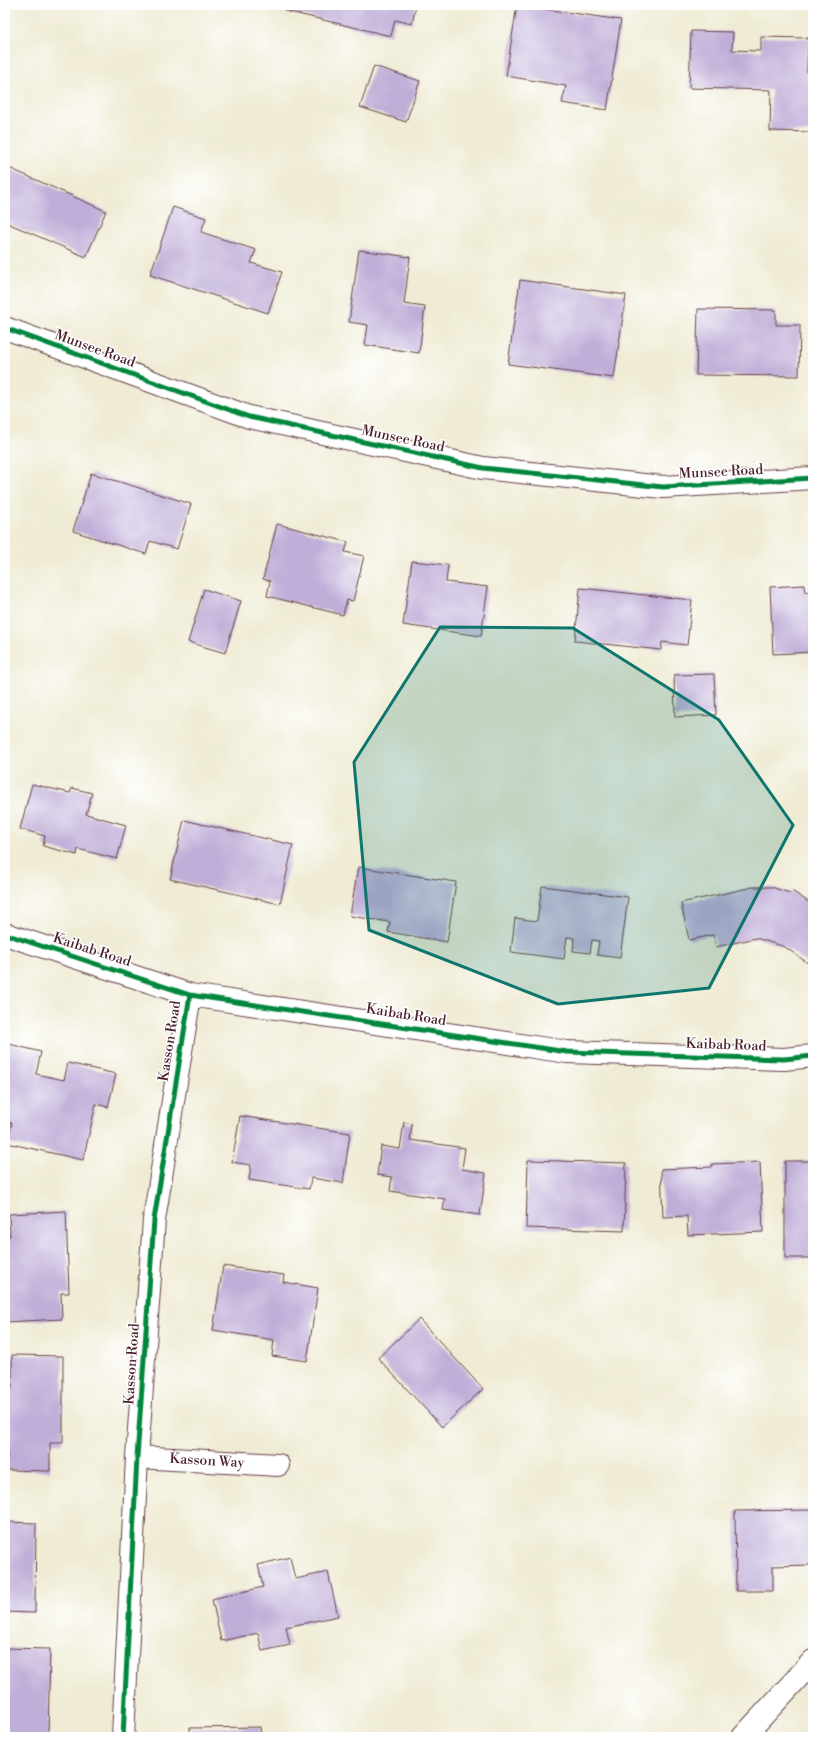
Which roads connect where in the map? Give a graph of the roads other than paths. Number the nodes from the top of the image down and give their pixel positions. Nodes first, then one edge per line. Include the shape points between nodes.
1 (5, 328) edge
2 (813, 478) edge
3 (5, 934) edge
4 (190, 995) junction
5 (813, 1056) edge
6 (137, 1457) junction
7 (278, 1465) dead end
8 (813, 1661) edge
9 (123, 1737) edge
10 (743, 1737) edge

1 - 2 street, Munsee Road via 249,417 483,468 663,487
3 - 4 street, Kaibab Road
4 - 5 street, Kaibab Road via 567,1052 784,1059
4 - 6 street, Kasson Road via 154,1220
6 - 7 street, Kasson Way
6 - 9 street, Kasson Road
8 - 10 street

